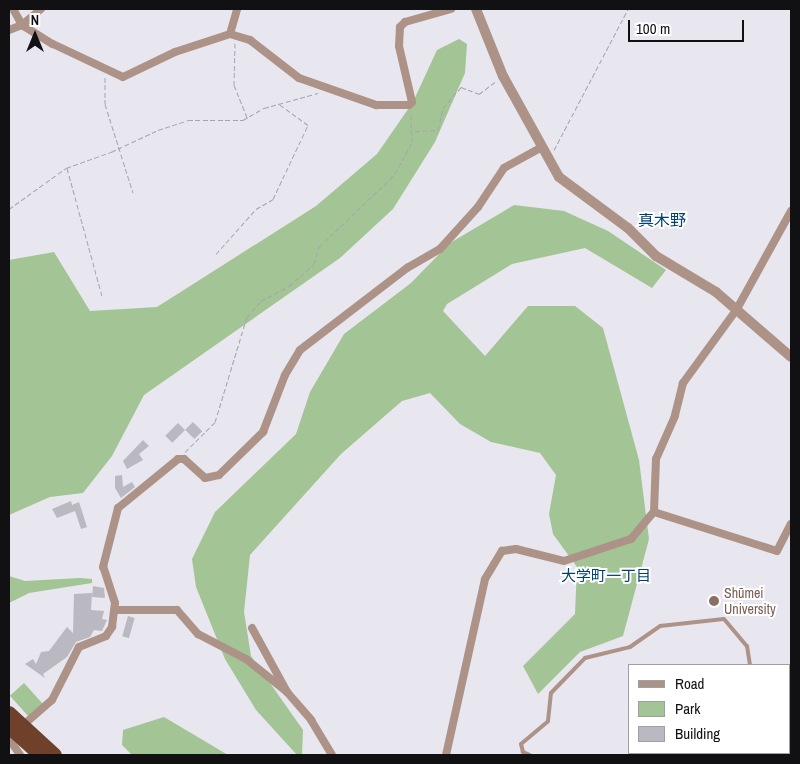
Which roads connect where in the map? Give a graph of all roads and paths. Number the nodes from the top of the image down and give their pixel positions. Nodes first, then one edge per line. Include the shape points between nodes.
1 (14, 9) edge
2 (41, 9) edge
3 (237, 9) edge
4 (451, 9) edge
5 (476, 9) edge
6 (628, 9) edge
7 (22, 25) junction
8 (9, 30) edge
9 (232, 35) junction
10 (105, 69) junction
11 (503, 76) junction
12 (326, 86) junction
13 (278, 104) junction
14 (409, 106) junction
15 (247, 118) junction
16 (414, 131) junction
17 (542, 147) junction
18 (120, 148) junction
19 (548, 160) junction
20 (66, 168) junction
21 (133, 193) dead end
22 (9, 209) edge
23 (791, 210) edge
24 (216, 254) dead end
25 (102, 296) dead end
26 (737, 309) junction
27 (791, 357) edge
28 (178, 459) junction
29 (654, 512) junction
30 (791, 524) edge
31 (115, 610) junction
32 (252, 628) dead end
33 (750, 664) edge
34 (287, 692) junction
35 (9, 713) edge
36 (29, 720) dead end
37 (9, 733) edge
38 (20, 755) edge
39 (40, 755) edge
40 (55, 755) edge
41 (332, 755) edge
42 (446, 755) edge
43 (530, 755) edge

1 - 7 street
2 - 7 street
3 - 9 street
4 - 14 street via 405,22 400,28 399,46 412,90
5 - 11 street
6 - 19 path
7 - 8 street
7 - 10 street
9 - 10 street via 175,52 128,77
9 - 12 street via 250,40 299,78
9 - 15 path via 237,61 234,85
10 - 18 path via 105,104
11 - 16 path via 479,94 461,87 443,108 438,130
11 - 17 street
12 - 13 path via 318,94
12 - 14 street via 376,106
13 - 15 path
13 - 24 path via 308,125 273,199 256,209
14 - 16 path
15 - 18 path via 188,120
16 - 28 path via 395,174 319,246 314,264 289,286 261,301 248,317 215,422
17 - 19 street
17 - 28 street via 504,168 478,207 440,249 407,268 300,350 285,375 263,432 220,475 205,478 184,459
18 - 20 path
18 - 21 path
19 - 26 street via 570,188 628,228 656,256
20 - 22 path
20 - 25 path
23 - 26 street
26 - 27 street
26 - 29 street via 683,383 675,416 656,459
28 - 31 street via 118,508 102,567 114,595
29 - 30 street via 777,551
29 - 42 street via 630,540 564,560 516,549 502,551 485,579
31 - 34 street via 177,610 198,634 246,659
31 - 36 street via 110,633 79,648 52,700
32 - 34 street
33 - 43 lane via 747,646 724,619 660,626 630,647 585,658 551,693 548,721 521,744 523,752
34 - 41 street via 311,720
35 - 40 highway
37 - 38 street
37 - 39 highway

